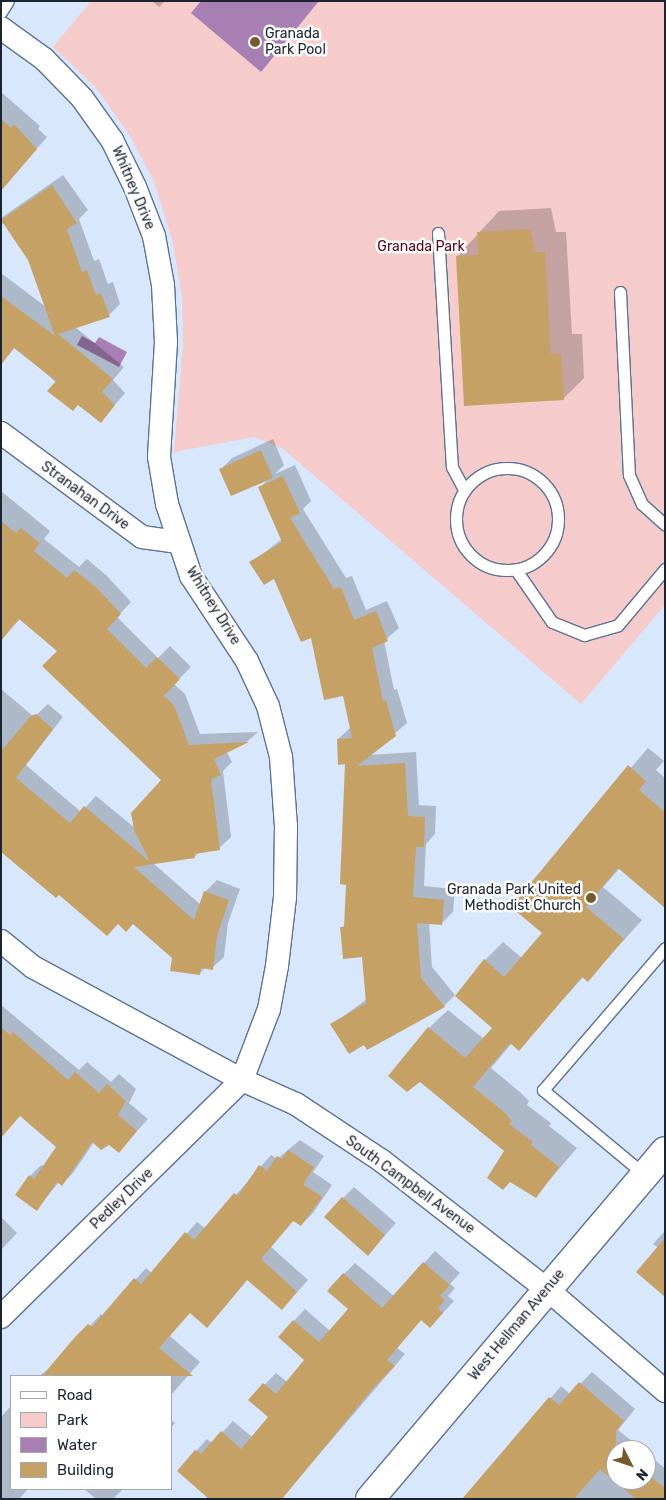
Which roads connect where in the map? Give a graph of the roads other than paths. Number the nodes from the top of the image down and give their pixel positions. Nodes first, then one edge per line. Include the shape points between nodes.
1 (8, 1) edge
2 (1, 12) edge
3 (1, 28) edge
4 (438, 233) dead end
5 (620, 292) dead end
6 (1, 433) edge
7 (464, 490) junction
8 (665, 525) edge
9 (177, 542) junction
10 (665, 569) edge
11 (516, 570) junction
12 (1, 941) edge
13 (665, 948) edge
14 (242, 1080) junction
15 (665, 1152) edge
16 (646, 1175) junction
17 (548, 1290) junction
18 (1, 1317) edge
19 (665, 1392) edge
20 (370, 1499) edge

1 - 2 lane
3 - 9 street, Whitney Drive via 44,59 82,98 112,140 154,236 163,285 166,342 159,458
4 - 7 lane via 452,467
5 - 8 lane via 629,475 642,504
6 - 9 street, Stranahan Drive via 142,537
7 - 11 lane via 457,508 456,528 464,547 486,566
7 - 11 lane via 498,468 518,468 536,477 550,491 558,510 557,530 549,549 535,562
9 - 14 street, Whitney Drive via 191,576 247,661 268,706 282,757 285,897 277,966 269,1009
10 - 11 lane via 618,625 584,635 552,622
12 - 14 street, South Campbell Avenue via 34,967
13 - 16 lane via 543,1090
14 - 17 street, South Campbell Avenue via 296,1104 382,1161
14 - 18 street, Pedley Drive
15 - 16 street, West Hellman Avenue
16 - 17 street, West Hellman Avenue
17 - 19 street, South Campbell Avenue
17 - 20 street, West Hellman Avenue

